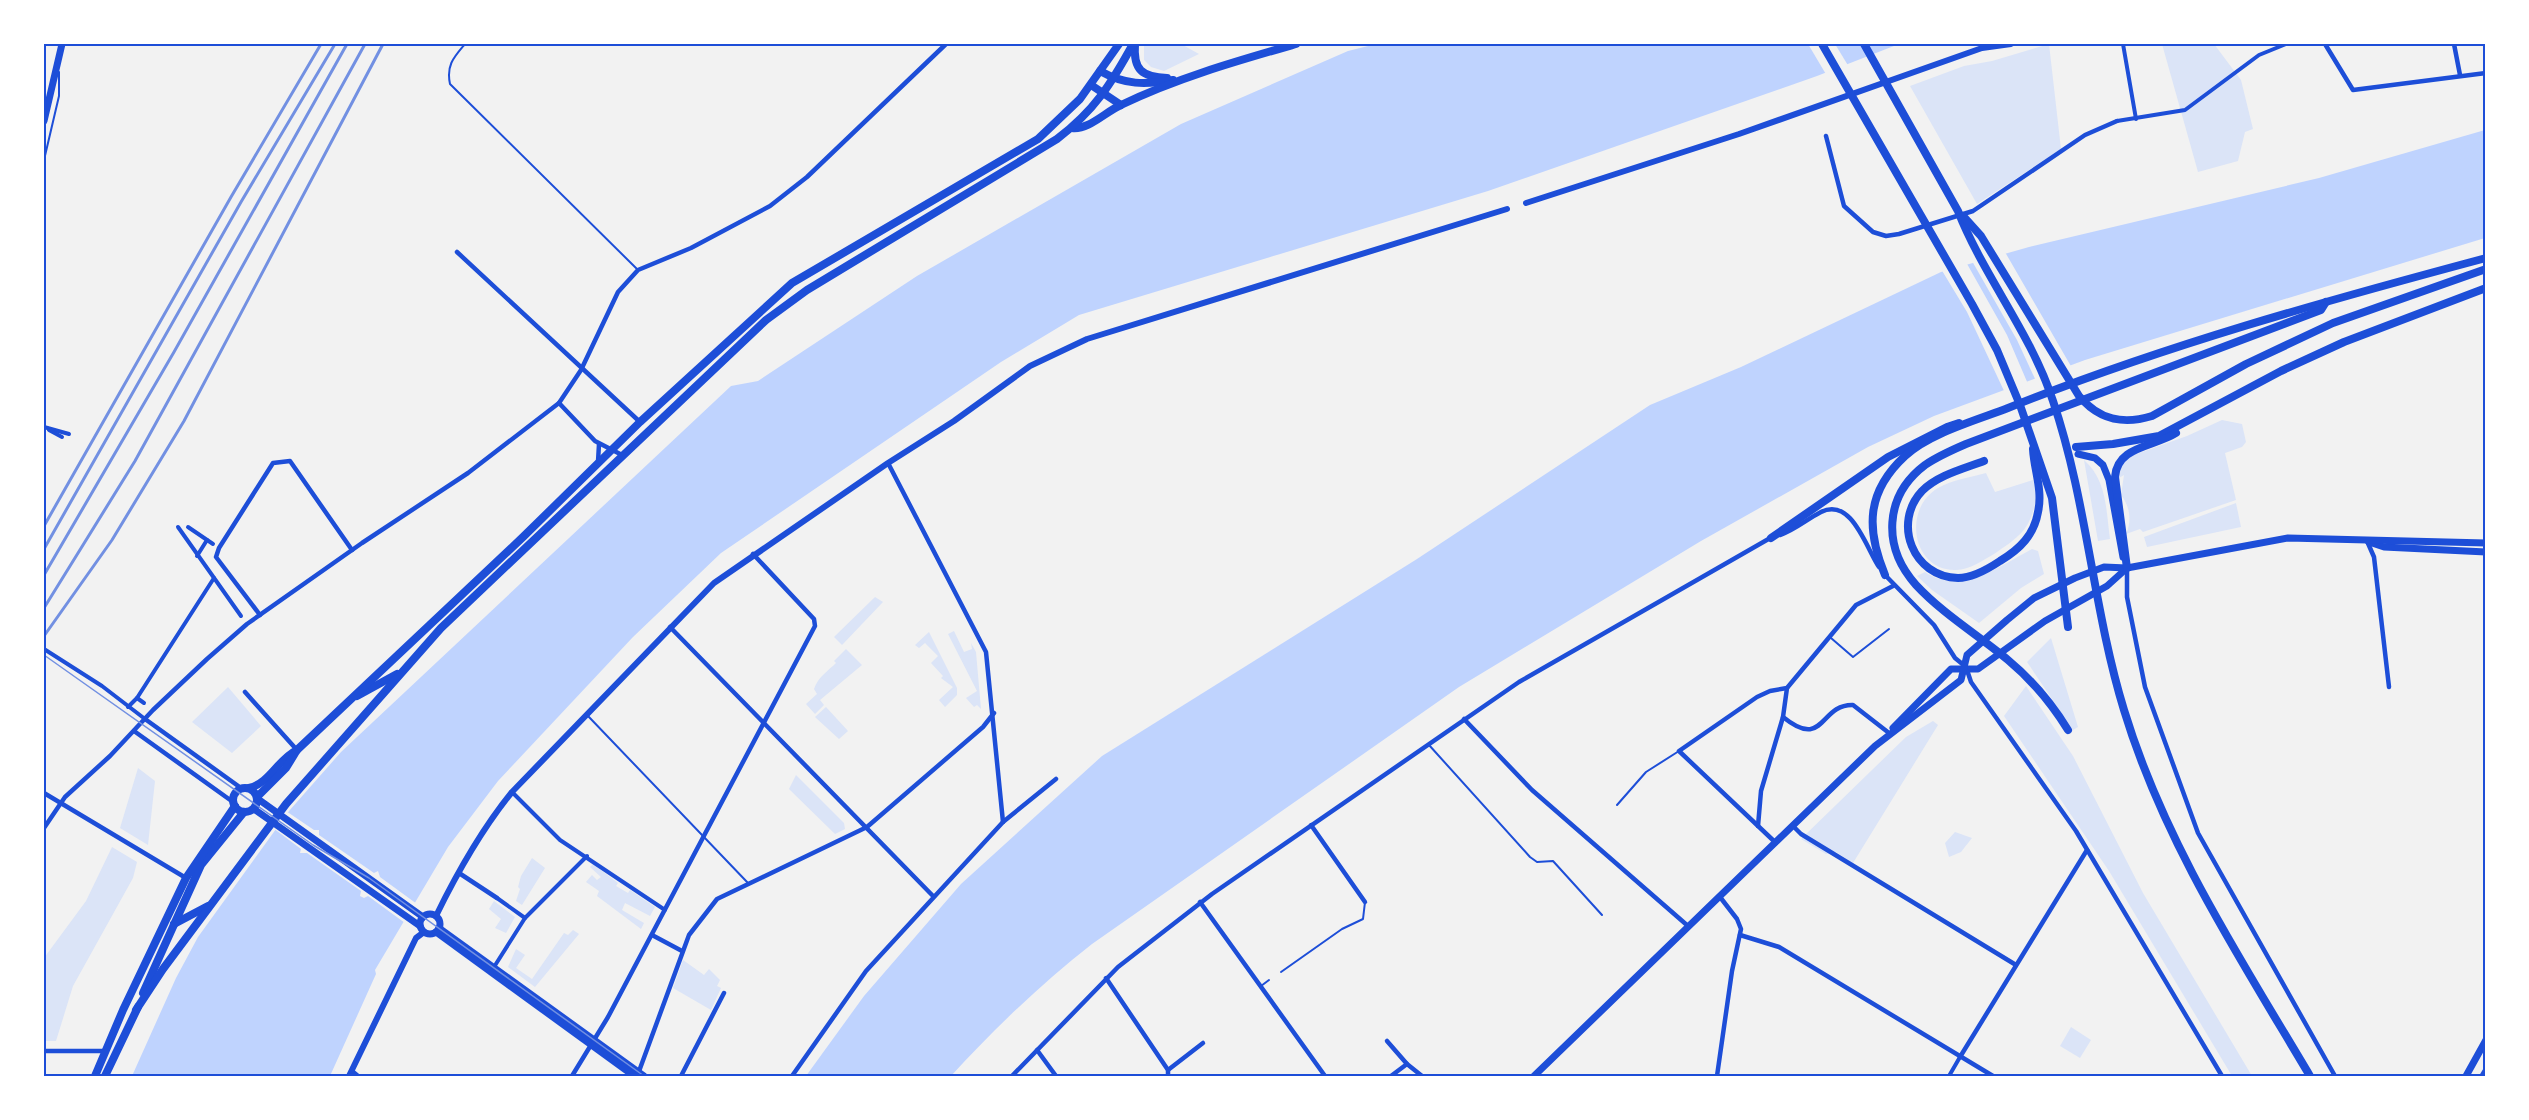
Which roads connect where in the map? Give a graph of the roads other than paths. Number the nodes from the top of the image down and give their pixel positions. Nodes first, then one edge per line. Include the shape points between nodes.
1 (62, 44) edge
2 (465, 44) edge
3 (946, 44) edge
4 (1119, 44) edge
5 (1134, 44) edge
6 (1296, 44) edge
7 (1822, 44) edge
8 (1864, 44) edge
9 (2011, 44) edge
10 (2123, 44) edge
11 (2286, 44) edge
12 (2325, 44) edge
13 (2454, 44) edge
14 (58, 60) junction
15 (1100, 71) junction
16 (2486, 73) edge
17 (2460, 75) junction
18 (1183, 78) junction
19 (1114, 79) junction
20 (1091, 85) junction
21 (52, 90) junction
22 (1104, 94) junction
23 (1121, 105) junction
24 (44, 106) edge
25 (2136, 118) junction
26 (44, 121) edge
27 (2117, 121) joint
28 (1071, 128) junction
29 (1826, 136) dead end
30 (44, 160) edge
31 (1526, 203) dead end
32 (1507, 209) dead end
33 (1958, 211) junction
34 (458, 252) dead end
35 (2486, 258) edge
36 (2486, 269) edge
37 (638, 270) junction
38 (2486, 288) edge
39 (2326, 302) junction
40 (581, 370) junction
41 (559, 403) junction
42 (1987, 416) junction
43 (2201, 416) junction
44 (639, 422) junction
45 (44, 427) edge
46 (2032, 433) junction
47 (69, 434) dead end
48 (643, 436) junction
49 (62, 437) dead end
50 (600, 444) junction
51 (2077, 450) joint
52 (610, 451) junction
53 (622, 455) junction
54 (598, 462) junction
55 (1984, 462) dead end
56 (888, 463) junction
57 (178, 527) dead end
58 (189, 527) dead end
59 (1771, 538) junction
60 (207, 540) junction
61 (2367, 541) junction
62 (2486, 543) edge
63 (213, 544) dead end
64 (352, 550) junction
65 (2486, 552) edge
66 (753, 554) junction
67 (197, 556) junction
68 (2127, 568) junction
69 (1885, 575) junction
70 (214, 578) junction
71 (1893, 586) junction
72 (241, 615) dead end
73 (260, 615) junction
74 (670, 627) junction
75 (2068, 627) dead end
76 (1889, 629) dead end
77 (1829, 636) junction
78 (44, 648) edge
79 (392, 661) junction
80 (1966, 667) junction
81 (403, 670) junction
82 (380, 685) junction
83 (2389, 687) dead end
84 (1787, 688) junction
85 (245, 692) dead end
86 (137, 698) junction
87 (351, 699) junction
88 (144, 704) dead end
89 (375, 705) junction
90 (128, 706) junction
91 (994, 713) junction
92 (586, 714) junction
93 (1783, 717) junction
94 (1464, 718) junction
95 (145, 719) junction
96 (764, 723) junction
97 (2068, 730) dead end
98 (134, 731) junction
99 (1889, 733) junction
100 (1428, 743) junction
101 (297, 750) junction
102 (1679, 751) junction
103 (1056, 779) dead end
104 (245, 788) junction
105 (512, 792) junction
106 (44, 793) edge
107 (257, 798) junction
108 (60, 803) junction
109 (234, 804) junction
110 (1617, 805) dead end
111 (254, 809) junction
112 (244, 812) junction
113 (1003, 822) junction
114 (1311, 825) junction
115 (1758, 826) junction
116 (1793, 826) junction
117 (867, 827) junction
118 (44, 828) edge
119 (705, 837) junction
120 (1776, 843) junction
121 (2087, 850) junction
122 (587, 856) junction
123 (459, 873) junction
124 (186, 878) junction
125 (748, 883) junction
126 (933, 896) junction
127 (1720, 897) junction
128 (497, 898) joint
129 (1200, 902) junction
130 (1365, 902) joint
131 (212, 903) junction
132 (665, 910) junction
133 (420, 915) junction
134 (1602, 915) dead end
135 (436, 916) junction
136 (525, 918) junction
137 (176, 922) junction
138 (1688, 926) junction
139 (422, 929) junction
140 (438, 930) junction
141 (652, 935) junction
142 (1740, 935) junction
143 (154, 948) junction
144 (682, 951) junction
145 (2016, 965) junction
146 (493, 968) junction
147 (1281, 972) dead end
148 (1106, 978) junction
149 (1269, 980) dead end
150 (1260, 986) junction
151 (724, 993) dead end
152 (136, 1010) junction
153 (2486, 1040) edge
154 (1388, 1041) dead end
155 (592, 1043) junction
156 (1203, 1043) dead end
157 (1037, 1050) junction
158 (44, 1051) edge
159 (106, 1051) junction
160 (1960, 1056) junction
161 (1407, 1064) junction
162 (1168, 1070) junction
163 (2486, 1071) edge
164 (350, 1074) edge
165 (638, 1075) edge
166 (95, 1077) edge
167 (105, 1077) edge
168 (358, 1077) edge
169 (572, 1077) edge
170 (681, 1077) edge
171 (792, 1077) edge
172 (1012, 1077) edge
173 (1056, 1077) edge
174 (1168, 1077) edge
175 (1324, 1077) edge
176 (1391, 1077) edge
177 (1422, 1077) edge
178 (1534, 1077) edge
179 (1717, 1077) edge
180 (1949, 1077) edge
181 (1993, 1077) edge
182 (2222, 1077) edge
183 (2310, 1077) edge
184 (2335, 1077) edge
185 (2466, 1077) edge
186 (2482, 1077) edge

1 - 14 main road
2 - 37 lane via 447,71 450,84
3 - 37 street via 807,177 770,206 691,248
4 - 15 main road
5 - 18 main road via 1136,64 1143,73
5 - 19 main road
6 - 18 main road
7 - 46 highway via 1972,303 1997,350
8 - 33 highway
9 - 31 street via 1982,48 1749,131
10 - 25 street
11 - 25 street via 2250,62 2193,106 2176,113
12 - 17 street via 2353,90
13 - 17 street
14 - 21 main road
14 - 30 lane via 59,96
15 - 19 main road
15 - 20 main road
16 - 17 street
18 - 19 main road via 1148,84
18 - 23 main road
19 - 22 main road
20 - 22 main road
20 - 44 main road via 1067,114 1038,139 792,283
21 - 24 lane
21 - 26 main road
22 - 23 main road
22 - 28 main road
23 - 28 main road via 1080,129
25 - 27 street
27 - 29 street via 2085,135 1967,214 1886,236 1873,232 1844,206
28 - 48 main road via 799,295 750,335
32 - 56 street via 1087,339 1030,366
33 - 36 highway via 1981,236 2079,396 2101,415 2129,421 2152,416 2333,323
33 - 183 highway via 2036,357 2053,401 2123,709 2166,822 2203,894
34 - 40 street
35 - 39 main road
37 - 40 street via 618,292
38 - 43 main road via 2344,342 2281,371
39 - 42 main road via 2203,339
39 - 97 highway via 2321,310 1966,444 1934,459 1905,484 1894,507 1892,536 1901,563 1924,592 2035,686
40 - 41 street
40 - 44 street
41 - 50 street
41 - 64 street via 468,473
42 - 59 main road via 1947,427 1902,449
42 - 69 main road via 1914,449 1884,480 1871,522 1874,546
43 - 51 main road via 2159,436
43 - 68 main road via 2167,439 2130,452 2118,463 2115,477
44 - 48 main road
44 - 52 main road
45 - 47 street
45 - 49 street
46 - 55 highway via 2040,498 2029,536 2016,551 1973,575 1958,578 1936,572 1924,564 1910,544 1907,524 1911,508 1936,480
46 - 75 highway via 2052,498
48 - 53 main road
50 - 52 street
50 - 54 street
51 - 68 main road via 2096,458 2107,472
52 - 53 street
52 - 54 main road
53 - 81 main road
54 - 79 main road
56 - 66 street
56 - 91 street via 986,652
57 - 67 street
58 - 60 street
59 - 69 street via 1825,510 1836,510 1847,515
59 - 94 street via 1519,682
60 - 63 street
60 - 67 street
61 - 62 main road via 2382,538
61 - 65 main road via 2384,547
61 - 68 main road via 2288,538
61 - 83 street via 2374,557
64 - 73 street
64 - 73 street via 290,461 273,463 216,557
66 - 74 street via 714,583
66 - 96 street via 814,619 815,626
67 - 70 street
68 - 80 main road via 2107,586 2045,621 1978,669
68 - 80 main road via 2096,569 2034,598 1967,655
68 - 184 street via 2127,597 2145,687 2198,833
69 - 71 street
70 - 72 street
70 - 86 street
71 - 77 street via 1856,605
71 - 80 street via 1934,626 1955,658
73 - 95 street
74 - 92 street
74 - 96 street
76 - 77 lane via 1853,657
77 - 84 street
78 - 90 street
79 - 82 main road
79 - 87 main road
80 - 99 main road via 1961,680
80 - 99 main road via 1951,669
80 - 121 street via 1971,682
81 - 82 main road
81 - 89 main road
82 - 87 main road
82 - 89 main road
84 - 93 street
84 - 102 street via 1757,697
85 - 101 street
86 - 88 street
86 - 90 street
87 - 101 main road
89 - 131 main road via 286,804
90 - 95 street
91 - 113 street
91 - 117 street via 983,727
92 - 105 street
92 - 119 lane
93 - 99 street via 1796,727 1811,730 1841,706 1853,705
93 - 115 street via 1761,790
94 - 100 street
94 - 138 street via 1532,790
95 - 98 street
95 - 104 street
96 - 117 street
96 - 119 street
98 - 108 street
98 - 109 street
99 - 116 main road
100 - 114 street
100 - 134 lane via 1530,858 1553,861
101 - 104 main road via 259,785
101 - 107 main road via 286,768
102 - 110 lane via 1643,775
102 - 115 street
103 - 113 street
104 - 107 main road
104 - 109 main road via 235,794
105 - 122 street via 560,840
105 - 123 street
106 - 108 street
107 - 111 main road
107 - 133 main road
108 - 118 street
108 - 124 street
109 - 112 main road
109 - 124 main road
111 - 112 main road
111 - 139 main road
112 - 137 main road via 201,866
113 - 126 street
114 - 129 street
114 - 130 street
115 - 120 street
116 - 120 main road
116 - 145 street
117 - 125 street
117 - 126 street
119 - 125 lane
119 - 132 street
120 - 127 main road
121 - 145 street
121 - 182 street
122 - 132 street
122 - 136 street
123 - 128 street
123 - 135 street
124 - 143 main road
125 - 144 street via 717,899 697,922
126 - 171 street via 866,971
127 - 138 main road
127 - 142 street via 1737,919
128 - 136 street
129 - 148 street
129 - 150 street
130 - 147 lane via 1363,920 1342,929
131 - 137 main road
131 - 152 main road
132 - 141 street
133 - 135 main road
133 - 139 main road
135 - 140 main road
136 - 146 street
137 - 143 main road
137 - 152 main road
138 - 178 main road
139 - 140 main road via 431,934
139 - 164 street
140 - 146 main road
140 - 155 main road
141 - 144 street
141 - 155 street
142 - 160 street via 1779,947
142 - 179 street via 1731,971
143 - 159 main road
144 - 165 street
145 - 160 street
146 - 155 main road
148 - 157 street
148 - 162 street
149 - 150 lane
150 - 175 street
151 - 170 street
152 - 167 main road
153 - 185 main road
154 - 161 street
155 - 165 main road
155 - 169 street
156 - 162 street
157 - 172 street
157 - 173 street
158 - 159 street
159 - 166 main road
160 - 180 street
160 - 181 street
161 - 176 street
161 - 177 street
162 - 174 street
163 - 186 main road
164 - 168 street

